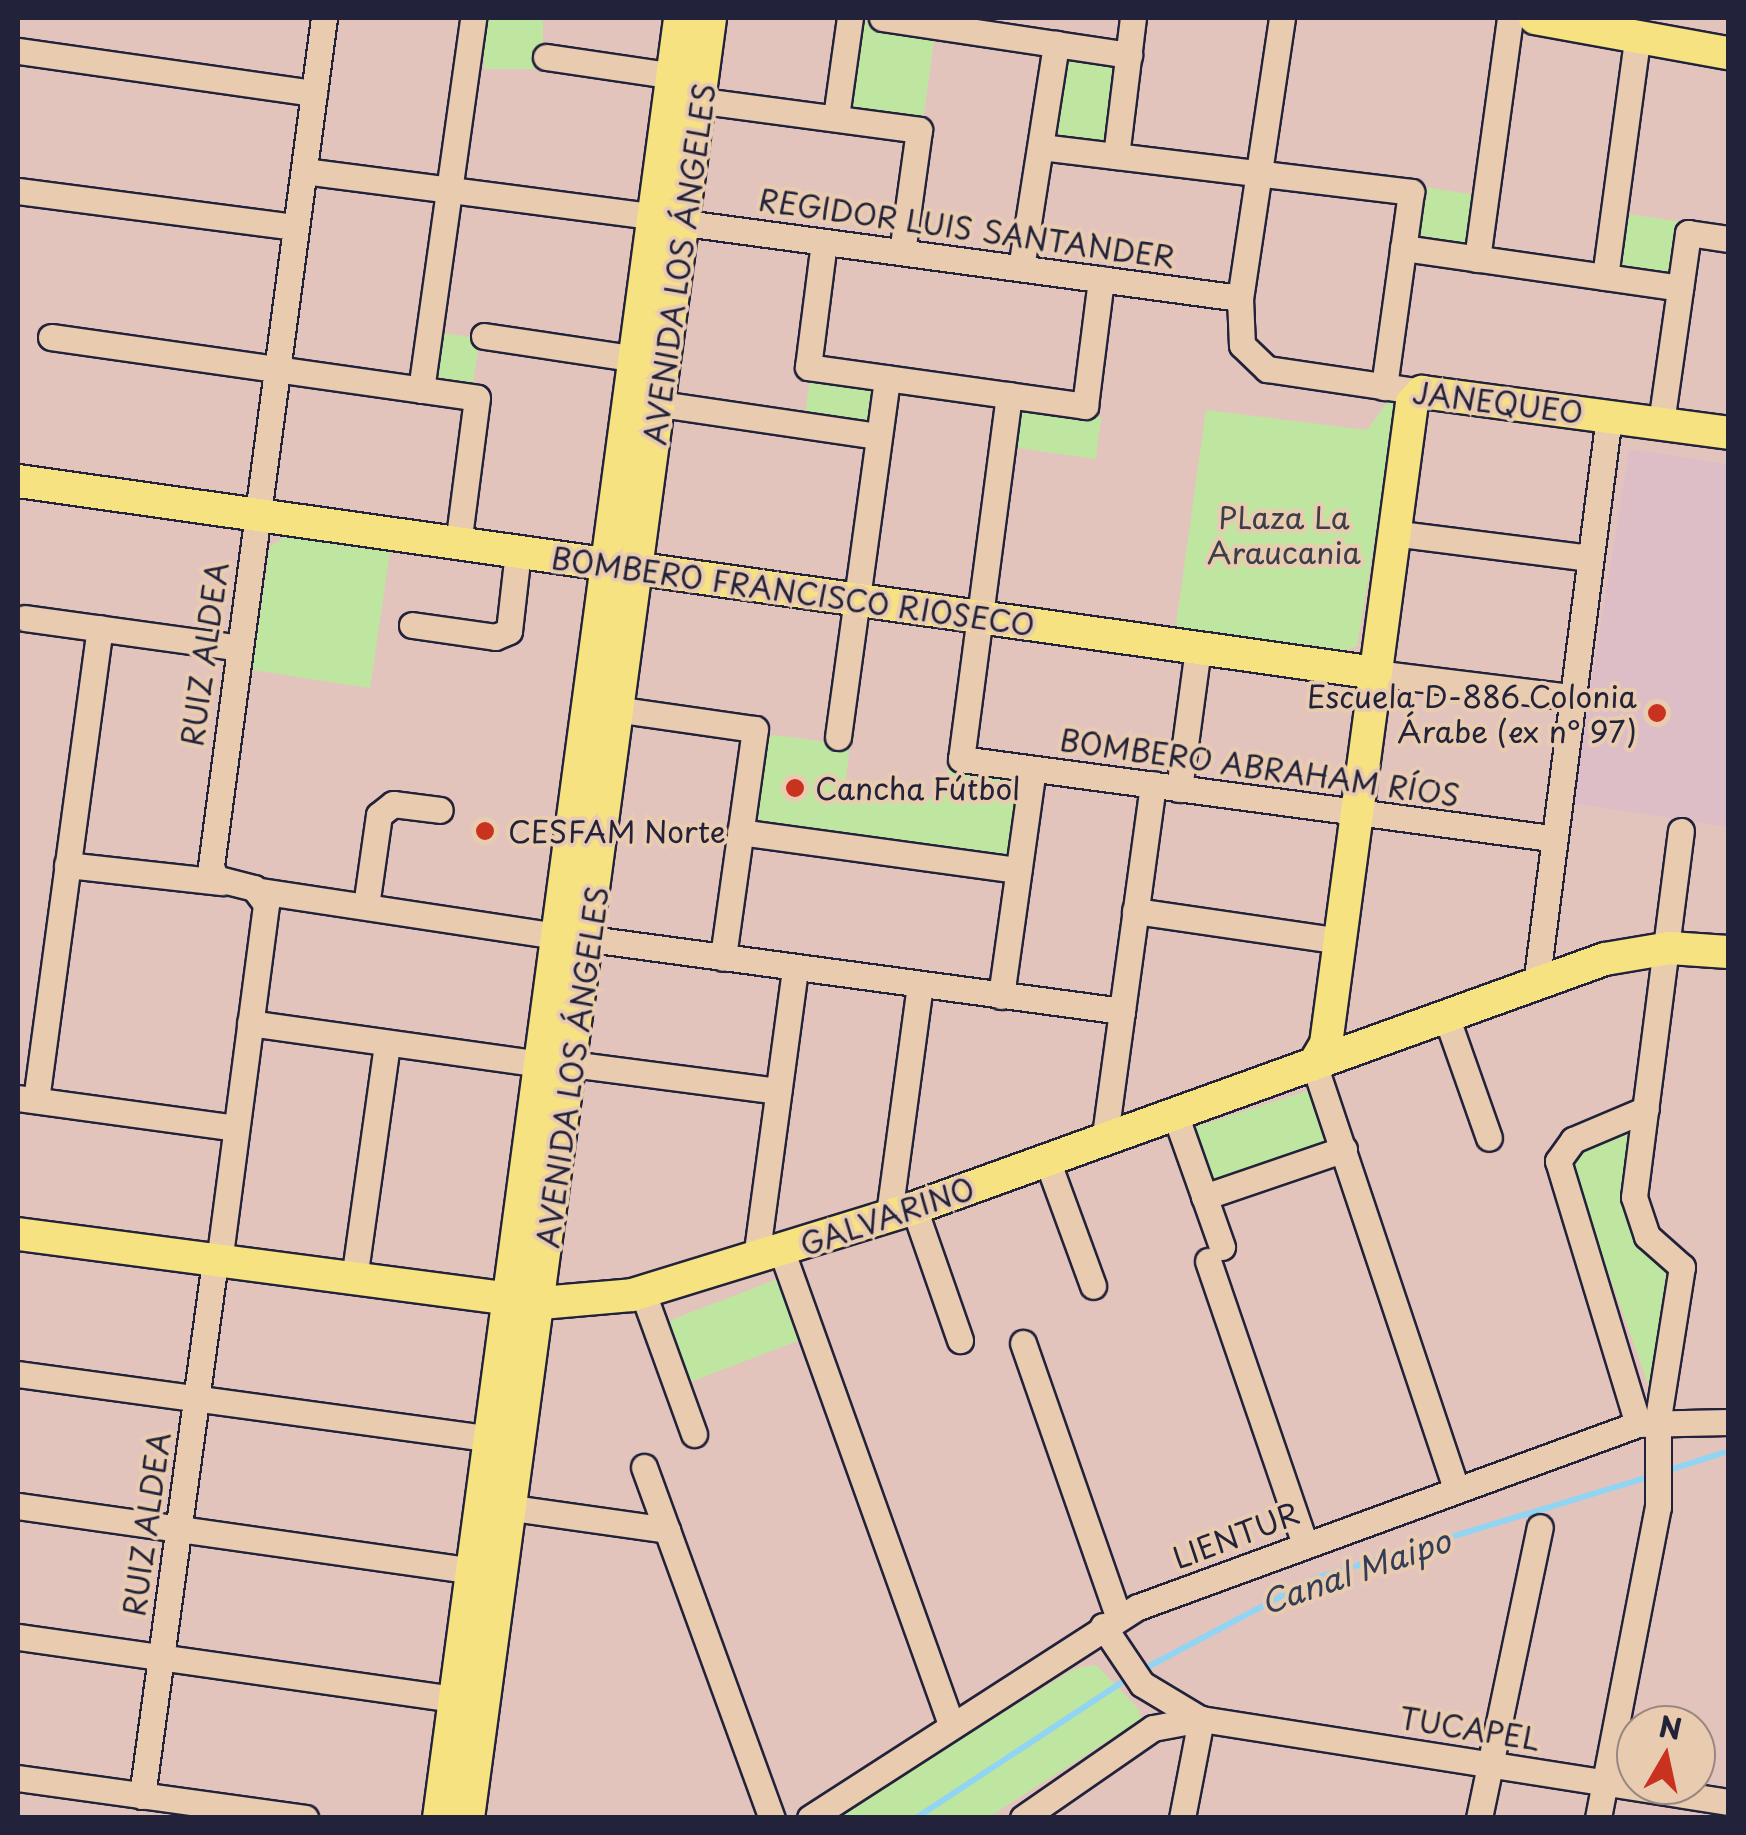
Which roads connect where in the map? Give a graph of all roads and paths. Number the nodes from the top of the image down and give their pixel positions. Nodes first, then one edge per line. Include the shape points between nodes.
1 (324, 18) edge
2 (473, 18) edge
3 (680, 18) edge
4 (710, 18) edge
5 (850, 18) edge
6 (882, 18) edge
7 (1133, 18) edge
8 (1282, 18) edge
9 (1510, 18) edge
10 (1535, 18) edge
11 (1637, 40) junction
12 (1056, 44) junction
13 (18, 51) edge
14 (1728, 53) edge
15 (1129, 55) junction
16 (546, 57) dead end
17 (674, 76) junction
18 (314, 92) junction
19 (703, 101) junction
20 (836, 117) junction
21 (1041, 146) junction
22 (1116, 156) junction
23 (304, 171) junction
24 (1258, 174) junction
25 (18, 191) edge
26 (449, 192) junction
27 (671, 220) junction
28 (296, 227) junction
29 (1728, 238) edge
30 (824, 242) junction
31 (1403, 248) junction
32 (902, 252) junction
33 (1477, 259) junction
34 (1021, 268) junction
35 (1605, 277) junction
36 (1101, 279) junction
37 (1680, 288) junction
38 (1240, 298) junction
39 (51, 336) dead end
40 (484, 336) dead end
41 (638, 359) junction
42 (277, 368) junction
43 (887, 378) junction
44 (1384, 387) junction
45 (422, 390) junction
46 (1422, 392) junction
47 (1009, 395) junction
48 (660, 404) junction
49 (1610, 416) junction
50 (1661, 423) junction
51 (1728, 433) edge
52 (878, 436) junction
53 (18, 481) edge
54 (256, 515) junction
55 (1392, 533) junction
56 (458, 544) junction
57 (518, 552) junction
58 (1589, 558) junction
59 (624, 567) junction
60 (856, 600) junction
61 (980, 617) junction
62 (24, 618) dead end
63 (412, 625) dead end
64 (100, 628) junction
65 (235, 647) junction
66 (1198, 648) junction
67 (1375, 672) junction
68 (1570, 697) junction
69 (621, 710) junction
70 (838, 736) dead end
71 (1033, 769) junction
72 (1152, 784) junction
73 (1179, 789) junction
74 (440, 810) dead end
75 (1356, 814) junction
76 (1681, 831) dead end
77 (740, 832) junction
78 (1550, 838) junction
79 (67, 865) junction
80 (1018, 870) junction
81 (222, 882) junction
82 (260, 891) junction
83 (366, 906) junction
84 (1136, 911) junction
85 (574, 938) junction
86 (1340, 941) junction
87 (1670, 948) junction
88 (1728, 952) edge
89 (723, 958) junction
90 (796, 968) junction
91 (920, 985) junction
92 (1536, 985) junction
93 (1001, 996) junction
94 (1122, 1011) junction
95 (1446, 1016) junction
96 (250, 1023) junction
97 (1340, 1040) junction
98 (387, 1043) junction
99 (556, 1064) junction
100 (1314, 1064) junction
101 (778, 1091) junction
102 (27, 1099) edge
103 (1646, 1108) junction
104 (1175, 1114) junction
105 (236, 1128) junction
106 (1105, 1135) junction
107 (1489, 1138) dead end
108 (1344, 1149) junction
109 (1047, 1160) junction
110 (1204, 1197) junction
111 (901, 1211) junction
112 (18, 1234) edge
113 (769, 1255) junction
114 (217, 1262) junction
115 (354, 1279) junction
116 (1092, 1286) dead end
117 (643, 1293) junction
118 (525, 1301) junction
119 (960, 1340) dead end
120 (1023, 1343) dead end
121 (18, 1374) edge
122 (196, 1400) junction
123 (1648, 1421) junction
124 (1728, 1422) edge
125 (694, 1434) dead end
126 (490, 1439) junction
127 (644, 1467) dead end
128 (1456, 1489) junction
129 (18, 1506) edge
130 (497, 1506) junction
131 (1540, 1527) dead end
132 (178, 1530) junction
133 (666, 1530) junction
134 (1305, 1544) junction
135 (473, 1571) junction
136 (1111, 1621) junction
137 (18, 1637) edge
138 (161, 1658) junction
139 (455, 1699) junction
140 (1201, 1718) junction
141 (951, 1724) junction
142 (1490, 1764) junction
143 (18, 1778) edge
144 (1604, 1782) junction
145 (142, 1796) junction
146 (1728, 1802) edge
147 (305, 1818) edge
148 (439, 1818) edge
149 (468, 1818) edge
150 (772, 1818) edge
151 (810, 1818) edge
152 (1023, 1818) edge
153 (1182, 1818) edge
154 (1479, 1818) edge
155 (1598, 1818) edge

1 - 18 street, RUIZ ALDEA
2 - 26 street
3 - 17 main road, AVENIDA LOS ÁNGELES
4 - 19 main road, AVENIDA LOS ÁNGELES
5 - 20 street
6 - 12 street
7 - 15 street
8 - 24 street
9 - 33 street
10 - 11 main road
11 - 14 main road
11 - 35 street
12 - 15 street
12 - 21 street
13 - 18 street
15 - 22 street
16 - 17 street
17 - 27 main road, AVENIDA LOS ÁNGELES
18 - 23 street, RUIZ ALDEA
19 - 20 street
19 - 27 main road, AVENIDA LOS ÁNGELES
20 - 32 street via 919,130
21 - 22 street
21 - 34 street
22 - 24 street
23 - 26 street, REGIDOR LUIS SANTANDER
23 - 28 street, RUIZ ALDEA
24 - 31 street via 1410,192
24 - 38 street
25 - 28 street
26 - 27 street, REGIDOR LUIS SANTANDER
26 - 45 street
27 - 30 street, REGIDOR LUIS SANTANDER
27 - 41 main road, AVENIDA LOS ÁNGELES
27 - 48 main road, AVENIDA LOS ÁNGELES
28 - 42 street, RUIZ ALDEA
29 - 37 street via 1688,232
30 - 32 street, REGIDOR LUIS SANTANDER
30 - 43 street via 808,366
31 - 33 street
31 - 44 street
32 - 34 street, REGIDOR LUIS SANTANDER
33 - 35 street
34 - 36 street, REGIDOR LUIS SANTANDER
35 - 37 street
36 - 38 street, REGIDOR LUIS SANTANDER
36 - 47 street via 1085,406
37 - 50 street
38 - 44 street, JANEQUEO via 1242,345 1267,369
39 - 42 street
40 - 41 street
41 - 59 main road, AVENIDA LOS ÁNGELES
42 - 45 street
42 - 54 street, RUIZ ALDEA
43 - 47 street
43 - 52 street
44 - 46 street, JANEQUEO
45 - 56 street via 477,398
46 - 49 main road, JANEQUEO
46 - 55 main road via 1407,416
47 - 61 street
48 - 52 street
48 - 59 main road, AVENIDA LOS ÁNGELES
49 - 50 main road, JANEQUEO
49 - 58 street
50 - 51 main road, JANEQUEO
52 - 60 street
53 - 54 main road, BOMBERO FRANCISCO RIOSECO
54 - 56 main road, BOMBERO FRANCISCO RIOSECO
54 - 65 street, RUIZ ALDEA
55 - 58 street
55 - 67 main road
56 - 57 main road, BOMBERO FRANCISCO RIOSECO
57 - 59 main road, BOMBERO FRANCISCO RIOSECO
57 - 63 street via 509,631 495,637
58 - 68 street
59 - 60 main road, BOMBERO FRANCISCO RIOSECO
59 - 69 main road, AVENIDA LOS ÁNGELES
59 - 85 main road, AVENIDA LOS ÁNGELES
60 - 61 main road, BOMBERO FRANCISCO RIOSECO
60 - 70 street
61 - 66 main road, BOMBERO FRANCISCO RIOSECO
61 - 71 street, BOMBERO ABRAHAM RÍOS via 961,759
62 - 64 street
64 - 65 street
64 - 79 street
65 - 81 street, RUIZ ALDEA via 210,866
66 - 67 main road, BOMBERO FRANCISCO RIOSECO
66 - 73 street
67 - 68 street, BOMBERO FRANCISCO RIOSECO
67 - 75 main road
68 - 78 street
69 - 77 street via 755,729
69 - 85 main road, AVENIDA LOS ÁNGELES
71 - 72 street, BOMBERO ABRAHAM RÍOS
71 - 80 street
72 - 73 street, BOMBERO ABRAHAM RÍOS
72 - 84 street
73 - 75 street, BOMBERO ABRAHAM RÍOS
74 - 83 street via 393,804 379,816
75 - 78 street, BOMBERO ABRAHAM RÍOS
75 - 86 main road
76 - 87 street
77 - 80 street
77 - 89 street
78 - 92 street
79 - 81 street
79 - 102 street
80 - 93 street
81 - 82 street
82 - 83 street
82 - 96 street, RUIZ ALDEA via 266,904
83 - 85 street
84 - 86 street
84 - 94 street
85 - 89 street
85 - 99 main road, AVENIDA LOS ÁNGELES
86 - 97 main road
87 - 88 main road
87 - 92 main road via 1604,959
87 - 103 street
89 - 90 street
90 - 91 street
90 - 101 street
91 - 93 street
91 - 111 street
92 - 95 main road
93 - 94 street
94 - 106 street
95 - 97 main road
95 - 107 street
96 - 98 street
96 - 105 street, RUIZ ALDEA
97 - 100 main road
98 - 99 street
98 - 115 street
99 - 101 street
99 - 118 main road, AVENIDA LOS ÁNGELES
100 - 104 main road, GALVARINO
100 - 108 street
101 - 113 street
102 - 105 street
103 - 123 street via 1636,1218 1682,1268
103 - 123 street via 1574,1140 1558,1161
104 - 106 main road, GALVARINO
104 - 110 street
105 - 114 street, RUIZ ALDEA
106 - 109 main road, GALVARINO
108 - 110 street
108 - 128 street
109 - 111 main road, GALVARINO
109 - 116 street
110 - 134 street via 1215,1254
111 - 113 main road, GALVARINO
111 - 119 street
112 - 114 main road, GALVARINO
113 - 117 main road, GALVARINO
113 - 141 street
114 - 115 main road, GALVARINO
114 - 122 street, RUIZ ALDEA
115 - 118 main road, GALVARINO
117 - 118 main road, GALVARINO
117 - 125 street
118 - 126 main road, AVENIDA LOS ÁNGELES
118 - 130 main road, AVENIDA LOS ÁNGELES
120 - 136 street, TUCAPEL
121 - 122 street
122 - 126 street
122 - 132 street, RUIZ ALDEA
123 - 124 street, LIENTUR
123 - 128 street, LIENTUR
123 - 144 street via 1660,1486
126 - 130 main road, AVENIDA LOS ÁNGELES
127 - 133 street
128 - 134 street, LIENTUR
129 - 132 street
130 - 133 street
130 - 135 main road, AVENIDA LOS ÁNGELES
130 - 149 main road, AVENIDA LOS ÁNGELES
131 - 142 street
132 - 135 street
132 - 138 street, RUIZ ALDEA
133 - 150 street
134 - 136 street, LIENTUR
135 - 139 main road, AVENIDA LOS ÁNGELES
136 - 140 street, TUCAPEL via 1136,1676
136 - 141 street, LIENTUR
137 - 138 street
138 - 139 street
138 - 145 street, RUIZ ALDEA
139 - 148 main road, AVENIDA LOS ÁNGELES
140 - 142 street, TUCAPEL
140 - 152 street, TUCAPEL via 1153,1728
140 - 153 street
141 - 151 street, LIENTUR
142 - 144 street, TUCAPEL
142 - 154 street
143 - 145 street
144 - 146 street, TUCAPEL
144 - 155 street
145 - 147 street

